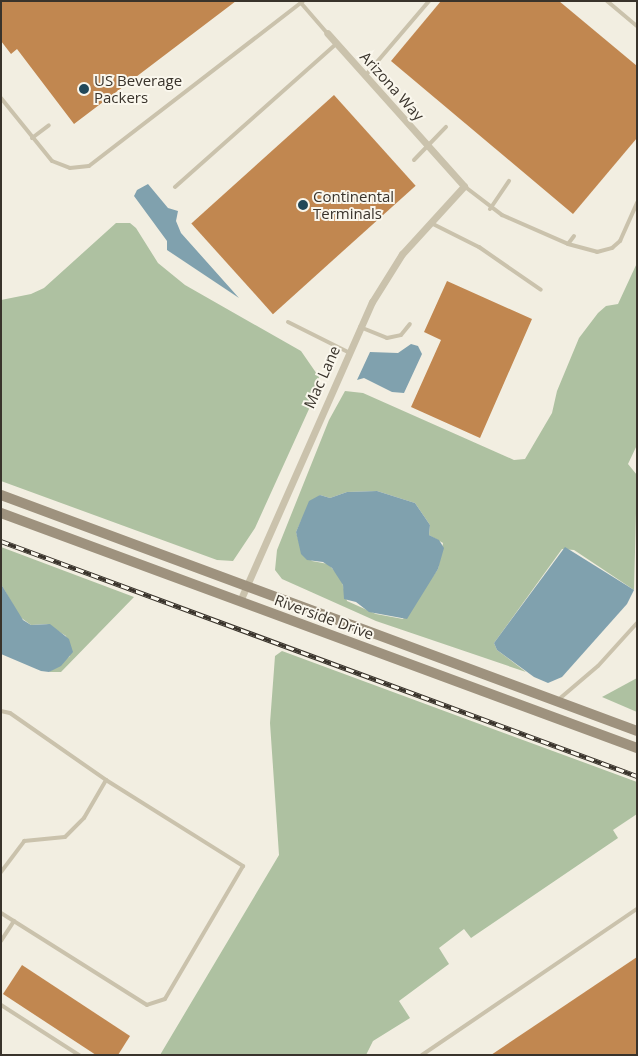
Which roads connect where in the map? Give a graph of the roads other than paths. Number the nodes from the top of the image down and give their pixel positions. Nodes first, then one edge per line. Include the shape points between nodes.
1 (429, 1) edge
2 (607, 1) edge
3 (302, 2) edge
4 (637, 26) edge
5 (327, 33) joint
6 (336, 44) junction
7 (365, 76) junction
8 (1, 98) edge
9 (49, 125) dead end
10 (446, 127) dead end
11 (32, 138) junction
12 (429, 147) junction
13 (414, 160) dead end
14 (509, 181) dead end
15 (464, 186) junction
16 (174, 187) dead end
17 (637, 203) edge
18 (490, 208) junction
19 (429, 222) junction
20 (574, 236) dead end
21 (568, 244) junction
22 (541, 290) dead end
23 (288, 322) dead end
24 (410, 324) dead end
25 (360, 327) junction
26 (348, 352) junction
27 (1, 495) edge
28 (1, 513) edge
29 (245, 586) junction
30 (240, 601) junction
31 (637, 623) edge
32 (556, 701) junction
33 (1, 711) edge
34 (637, 731) edge
35 (637, 748) edge
36 (106, 780) junction
37 (1, 872) edge
38 (637, 909) edge
39 (1, 913) edge
40 (14, 921) junction
41 (1, 941) edge
42 (1, 1005) edge
43 (79, 1055) edge
44 (422, 1055) edge

1 - 7 lane
2 - 4 lane
3 - 5 lane, Arizona Way
3 - 11 lane via 108,148 92,164 70,168 52,161
5 - 6 street, Arizona Way
6 - 7 street, Arizona Way
6 - 16 lane
7 - 12 street, Arizona Way
8 - 11 lane
9 - 11 lane
10 - 12 lane
12 - 13 lane
12 - 15 street, Arizona Way
14 - 18 lane
15 - 18 lane
15 - 19 street, Mac Lane
17 - 21 lane via 626,232 612,248 597,252
18 - 21 lane
19 - 22 lane via 480,247
19 - 25 street, Mac Lane via 388,274
20 - 21 lane
23 - 26 lane
24 - 25 lane via 401,335 392,338
25 - 26 street, Mac Lane
26 - 29 street, Mac Lane
27 - 29 main road, Riverside Drive
28 - 30 main road, Riverside Drive
29 - 30 street, Mac Lane
29 - 32 main road, Riverside Drive
30 - 35 main road, Riverside Drive
31 - 32 lane via 598,666
32 - 34 main road, Riverside Drive
33 - 36 lane via 10,713
36 - 37 lane via 84,818 65,837 24,841
36 - 40 lane via 243,866 165,999 147,1005
38 - 44 lane
39 - 40 lane
40 - 41 lane
42 - 43 lane

